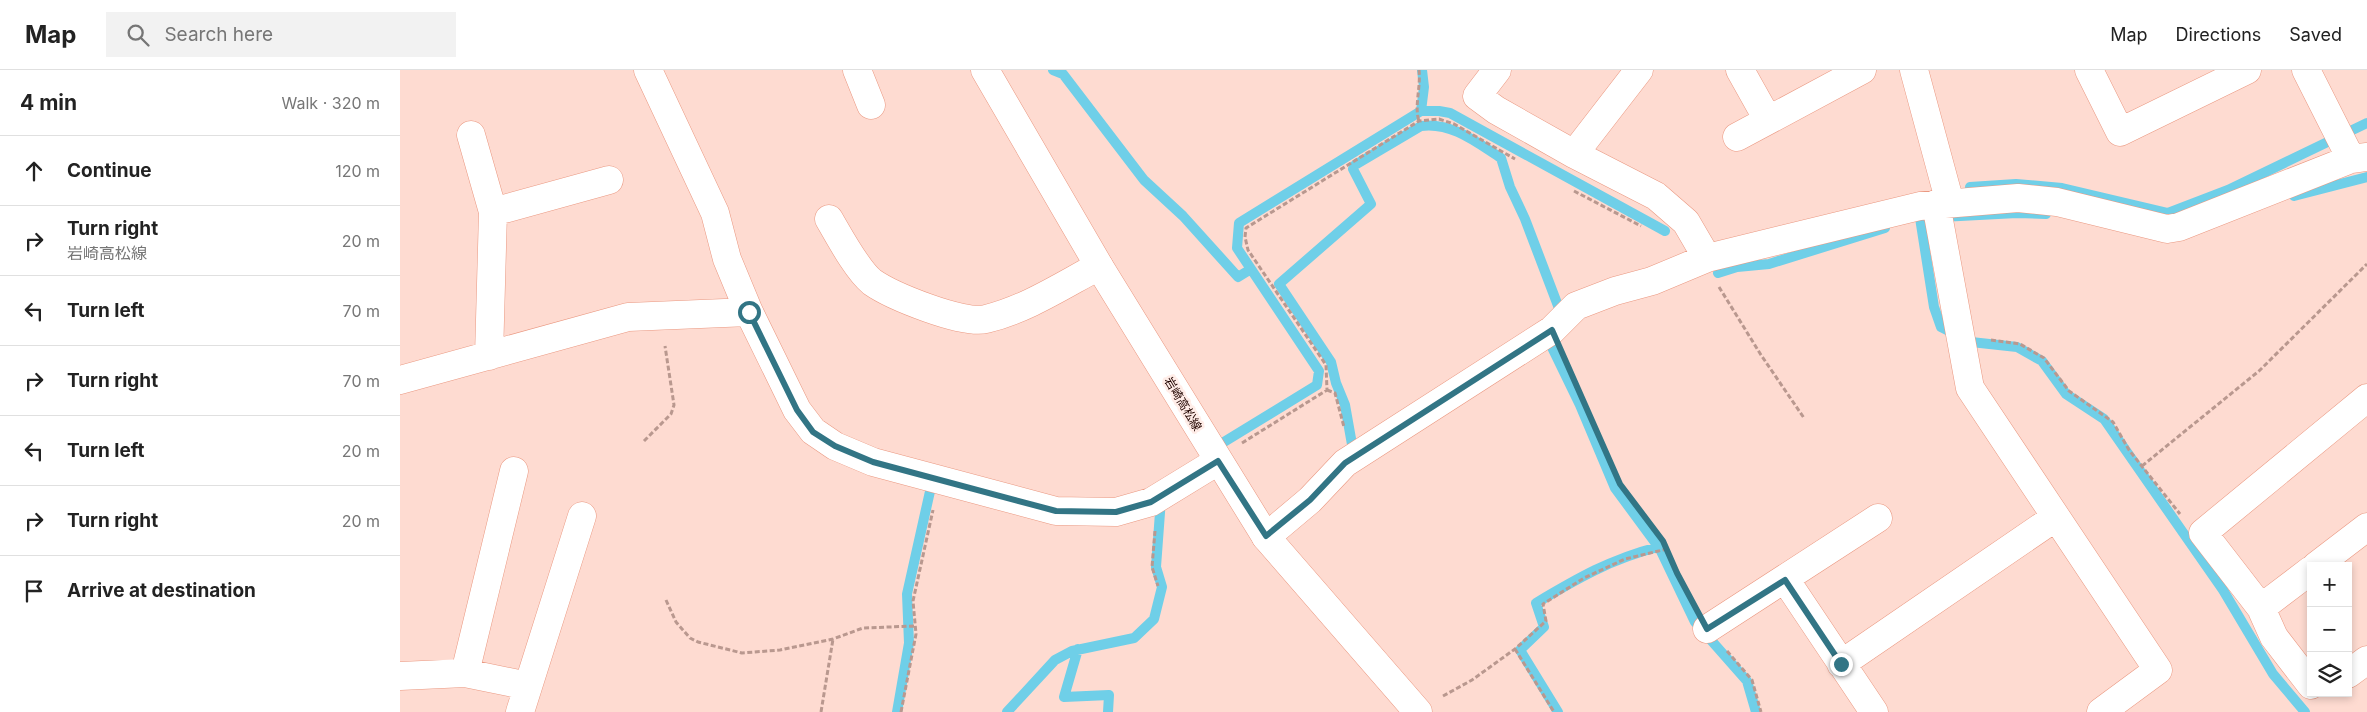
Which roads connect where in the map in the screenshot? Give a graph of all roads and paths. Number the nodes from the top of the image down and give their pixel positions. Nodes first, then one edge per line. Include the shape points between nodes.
1 (648, 70) edge
2 (857, 70) edge
3 (985, 70) edge
4 (1419, 70) edge
5 (1497, 70) edge
6 (1639, 70) edge
7 (1740, 70) edge
8 (1862, 70) edge
9 (1914, 70) edge
10 (2089, 70) edge
11 (2248, 70) edge
12 (2306, 70) edge
13 (871, 105) dead end
14 (1768, 120) junction
15 (1419, 121) junction
16 (471, 135) dead end
17 (1737, 136) dead end
18 (1574, 154) junction
19 (2359, 158) edge
20 (1522, 162) dead end
21 (609, 180) dead end
22 (1572, 190) dead end
23 (1943, 204) junction
24 (493, 212) junction
25 (829, 219) dead end
26 (1648, 230) dead end
27 (1707, 258) junction
28 (2367, 264) edge
29 (1099, 266) junction
30 (749, 312) junction
31 (664, 316) junction
32 (1959, 327) junction
33 (1552, 330) junction
34 (489, 356) junction
35 (400, 380) edge
36 (1327, 390) junction
37 (2367, 398) edge
38 (1804, 418) dead end
39 (644, 442) dead end
40 (1351, 460) junction
41 (1218, 461) junction
42 (2142, 466) junction
43 (514, 471) dead end
44 (940, 480) junction
45 (1158, 498) junction
46 (582, 516) dead end
47 (2056, 517) junction
48 (1878, 518) dead end
49 (2367, 527) edge
50 (2203, 533) junction
51 (1266, 536) junction
52 (1667, 549) junction
53 (2321, 562) edge
54 (2307, 573) edge
55 (1785, 580) junction
56 (1158, 586) dead end
57 (666, 600) dead end
58 (2261, 608) junction
59 (915, 626) junction
60 (1707, 629) junction
61 (834, 639) junction
62 (1515, 649) junction
63 (2367, 660) edge
64 (1841, 664) junction
65 (2352, 671) edge
66 (465, 673) junction
67 (400, 676) edge
68 (2307, 680) edge
69 (528, 686) junction
70 (1427, 707) edge
71 (520, 712) edge
72 (821, 712) edge
73 (901, 712) edge
74 (1554, 712) edge
75 (1761, 712) edge
76 (1874, 712) edge
77 (2100, 712) edge

1 - 30 street via 715,213 727,259
2 - 13 street
3 - 29 street, 岩崎高松線
4 - 15 path via 1421,86 1416,112
5 - 18 street via 1478,96 1496,110
6 - 18 street
7 - 14 street
8 - 14 street
9 - 23 street
10 - 11 street via 2120,132
12 - 19 street
14 - 17 street
15 - 20 path via 1439,119 1454,124
15 - 36 path via 1246,228 1248,250 1326,365
16 - 24 street
18 - 27 street via 1656,196 1686,222
19 - 23 street via 2167,229 2057,202 2018,198
21 - 24 street
22 - 26 path
23 - 27 street via 1920,206
23 - 32 street
24 - 34 street
25 - 29 street via 871,282 951,316 984,320 1017,309
27 - 33 street via 1652,281 1576,306
27 - 38 path via 1721,290
28 - 42 path via 2260,371
29 - 41 street, 岩崎高松線
30 - 31 street
30 - 44 street via 797,410 813,432 835,446 873,462
31 - 34 street via 628,317
31 - 39 path via 665,355 674,404 670,414
32 - 42 path via 1975,338 2020,344 2044,358 2069,391 2113,422
32 - 47 street via 1970,388
33 - 40 street
33 - 52 path via 1620,484
34 - 35 street
36 - 40 path via 1335,393 1340,406
36 - 41 path
37 - 50 street
40 - 51 street
41 - 45 street
41 - 51 street, 岩崎高松線
42 - 50 path via 2193,530
43 - 66 street
44 - 45 street via 1056,511 1116,512
44 - 59 path via 913,601
45 - 56 path via 1152,567
46 - 69 street
47 - 64 street
47 - 77 street via 2158,670
48 - 55 street
49 - 53 street
50 - 58 street
51 - 70 street, 岩崎高松線
52 - 60 path
52 - 62 path via 1625,560 1584,578 1543,604 1546,622
54 - 58 street
55 - 60 street
55 - 64 street
57 - 61 path via 676,622 690,638 742,653 780,650
58 - 68 street via 2274,637
59 - 61 path via 863,628
59 - 73 path via 913,657
60 - 75 path via 1752,680
61 - 72 path
62 - 70 path
62 - 74 path
63 - 65 street
64 - 76 street
66 - 67 street
66 - 69 street
69 - 71 street

